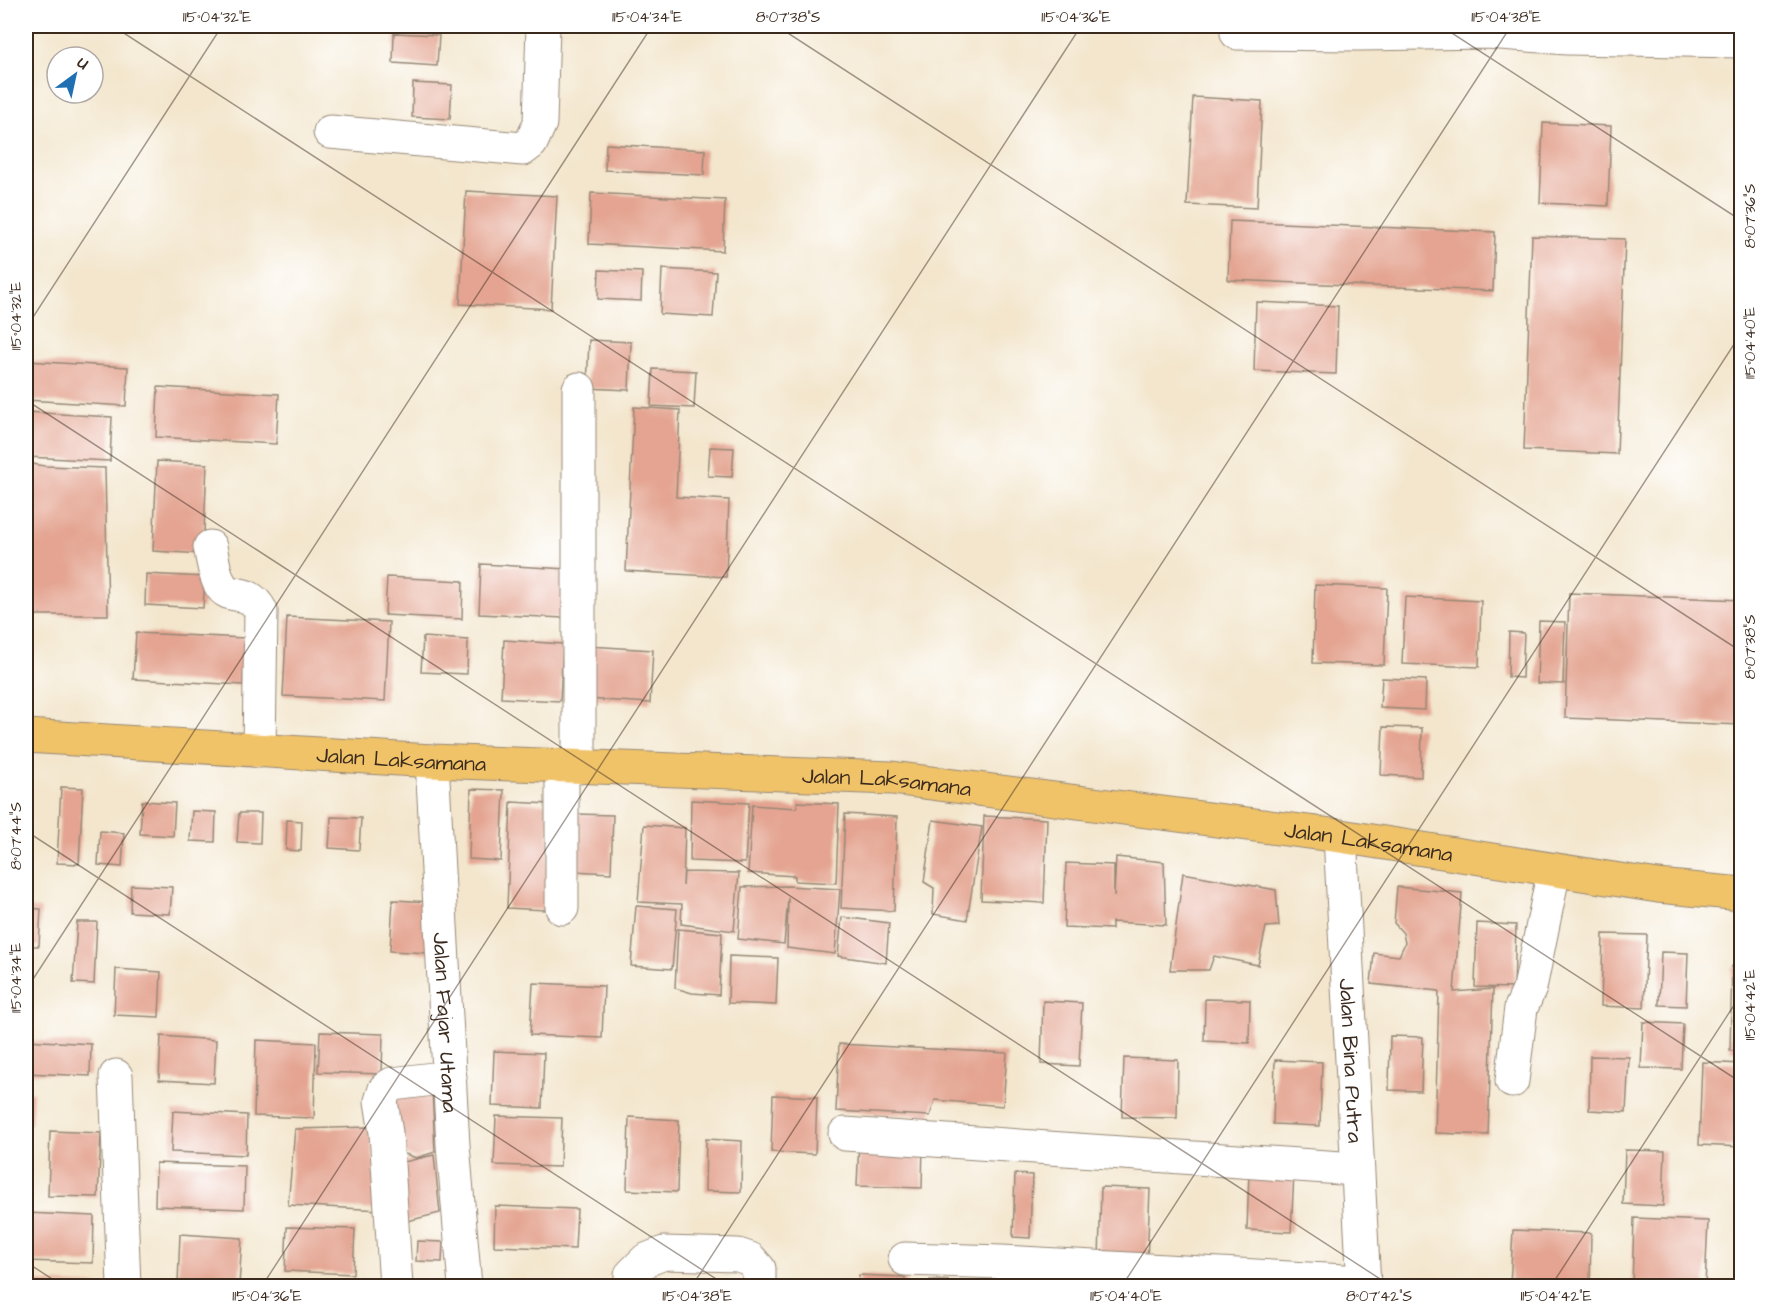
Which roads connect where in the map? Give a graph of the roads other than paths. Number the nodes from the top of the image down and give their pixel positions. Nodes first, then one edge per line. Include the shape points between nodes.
1 (543, 26) edge
2 (1521, 30) edge
3 (1237, 33) dead end
4 (1742, 41) edge
5 (330, 132) dead end
6 (579, 389) dead end
7 (210, 547) dead end
8 (26, 736) edge
9 (259, 751) junction
10 (432, 761) junction
11 (571, 767) junction
12 (1340, 836) junction
13 (1554, 870) junction
14 (1742, 894) edge
15 (561, 908) dead end
16 (116, 1076) dead end
17 (450, 1077) junction
18 (1512, 1082) dead end
19 (845, 1134) dead end
20 (1356, 1169) junction
21 (905, 1258) dead end
22 (1364, 1284) edge
23 (124, 1287) edge
24 (396, 1287) edge
25 (465, 1287) edge
26 (631, 1287) edge
27 (759, 1287) edge

1 - 5 street via 540,123 531,143 523,149
2 - 3 street
2 - 4 street via 1567,38
6 - 11 street
7 - 9 street via 221,587 229,593 248,596 261,611
8 - 9 main road, Jalan Laksamana
9 - 10 main road, Jalan Laksamana
10 - 11 main road, Jalan Laksamana
10 - 17 street, Jalan Fajar Utama
11 - 12 main road, Jalan Laksamana via 892,778
11 - 15 street
12 - 13 main road, Jalan Laksamana
12 - 20 street, Jalan Bina Putra
13 - 14 main road, Jalan Laksamana
13 - 18 street via 1530,988 1521,1008
16 - 23 street
17 - 24 street via 392,1084 385,1089 381,1101
17 - 25 street, Jalan Fajar Utama
19 - 20 street
20 - 22 street, Jalan Bina Putra
21 - 22 street
26 - 27 street via 631,1275 645,1260 664,1253 738,1255 750,1259 759,1269

